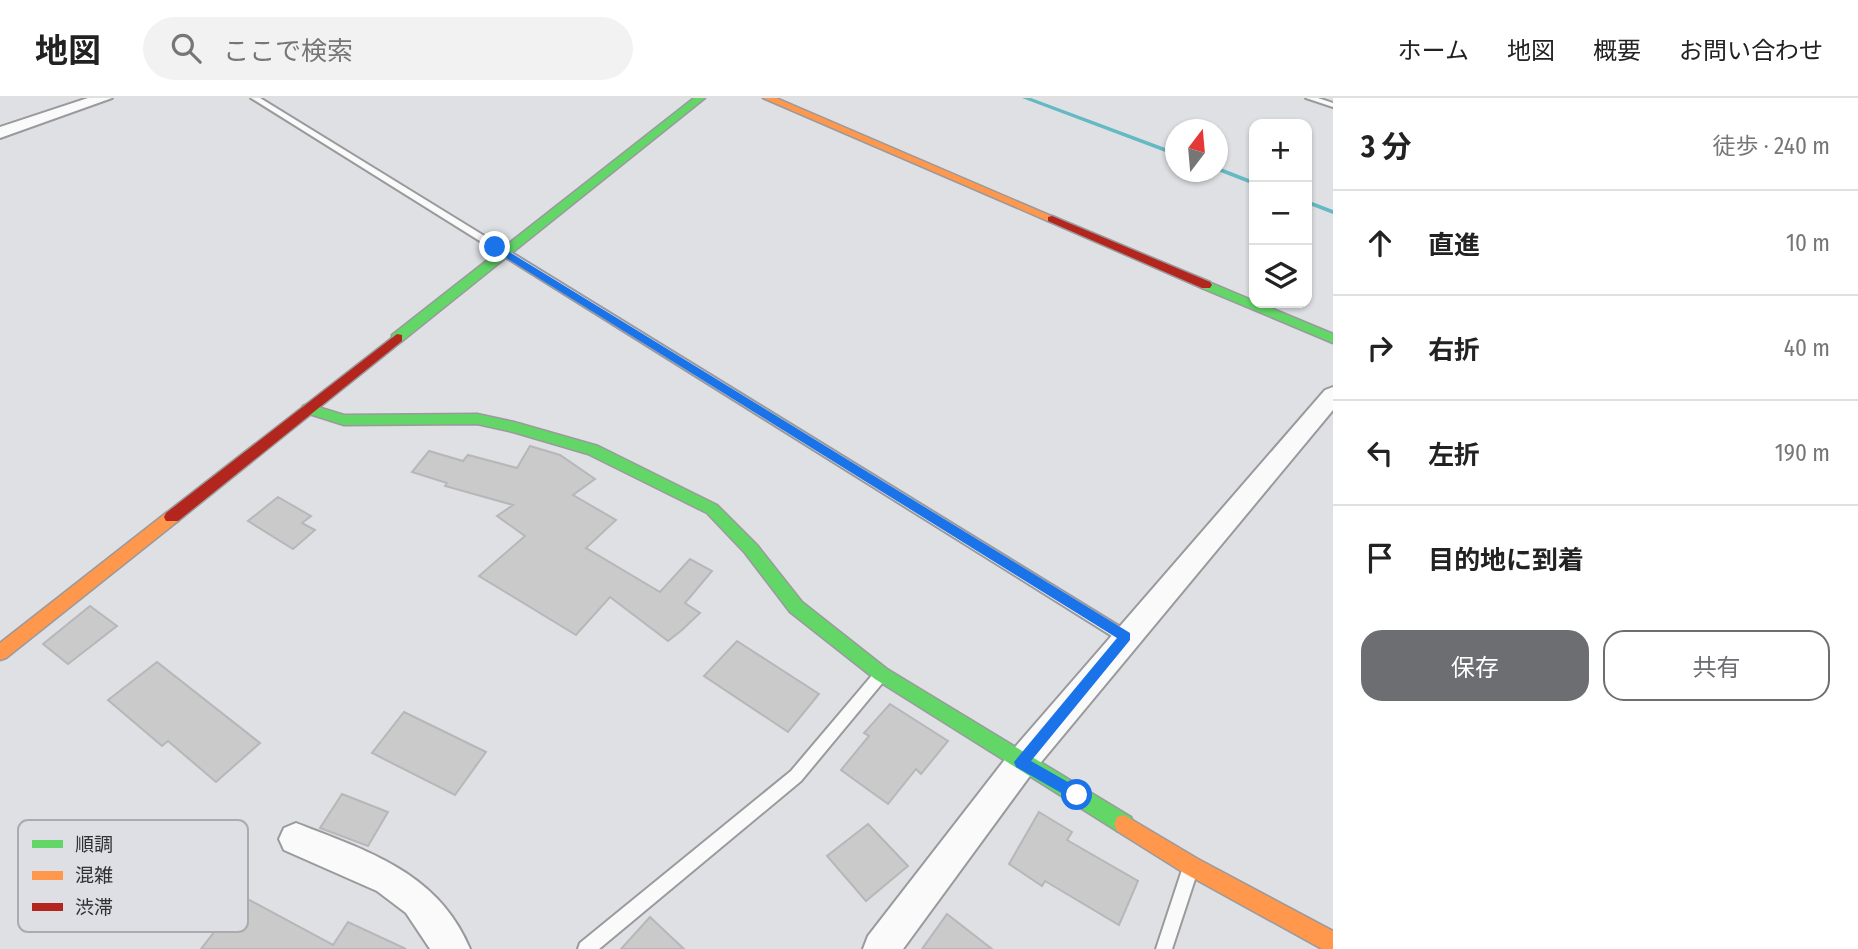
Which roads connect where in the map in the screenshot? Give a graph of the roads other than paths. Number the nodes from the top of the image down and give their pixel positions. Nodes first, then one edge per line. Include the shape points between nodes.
1 (104, 98) edge
2 (255, 98) edge
3 (700, 98) edge
4 (768, 98) edge
5 (1310, 98) edge
6 (1333, 105) edge
7 (0, 133) edge
8 (504, 253) junction
9 (1333, 339) edge
10 (1333, 395) edge
11 (308, 409) junction
12 (1125, 637) junction
13 (0, 653) edge
14 (881, 674) junction
15 (1021, 762) junction
16 (296, 839) dead end
17 (1191, 866) junction
18 (1333, 943) edge
19 (452, 949) edge
20 (586, 949) edge
21 (881, 949) edge
22 (1164, 949) edge

1 - 7 street
2 - 8 lane
3 - 8 street
4 - 9 street
5 - 6 lane
8 - 11 street
8 - 12 lane
10 - 12 street
11 - 13 street
11 - 14 street via 344,420 477,419 593,450 712,509 751,549 796,607
12 - 15 street
14 - 15 street
14 - 20 lane via 796,776
15 - 17 street
15 - 21 street
16 - 19 street via 389,879 418,901
17 - 18 street
17 - 22 lane

